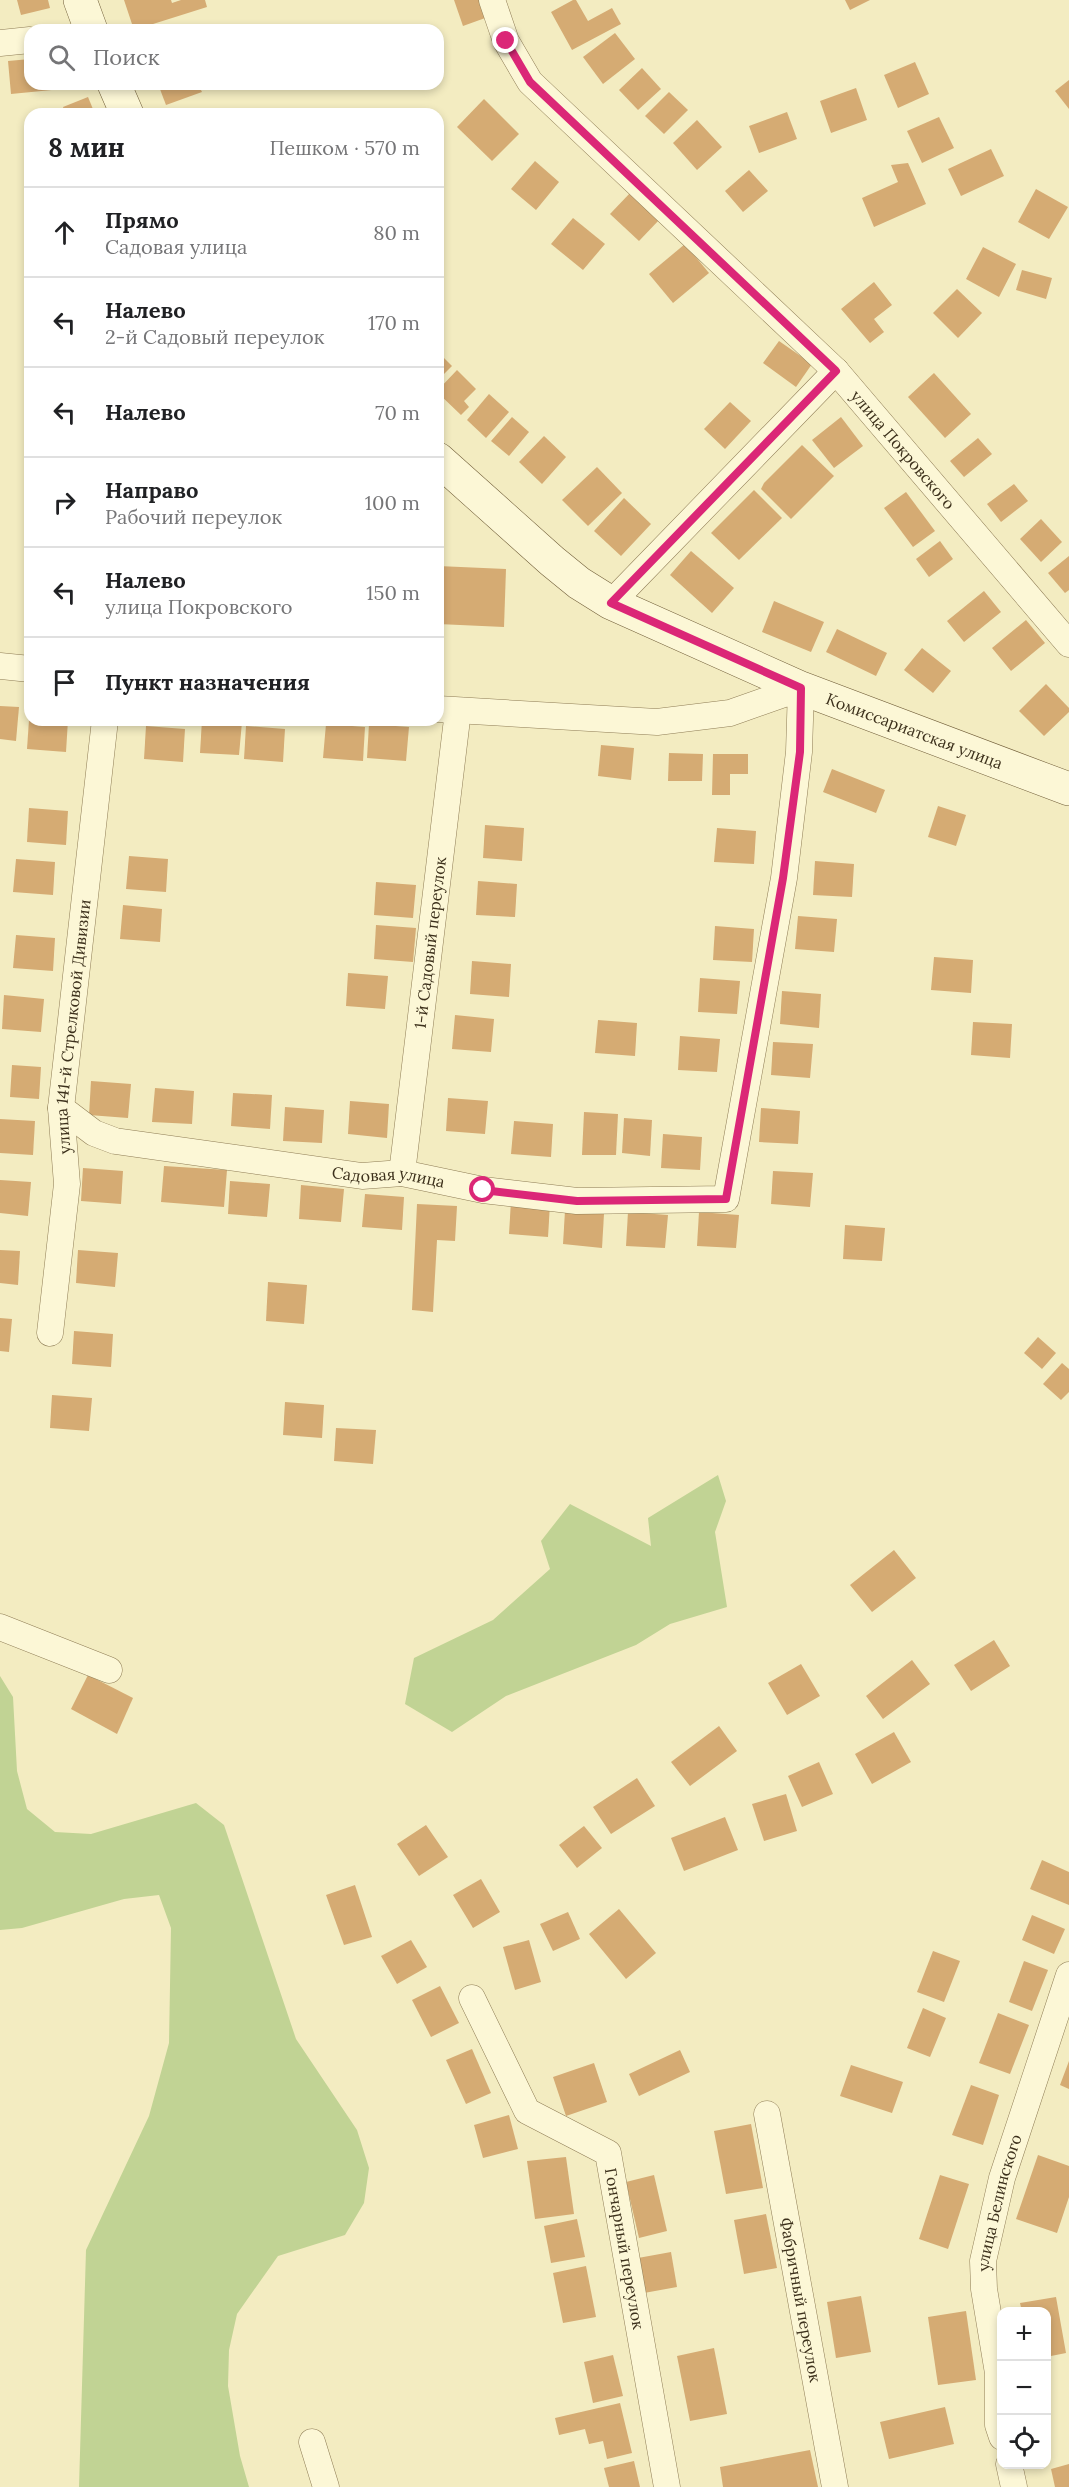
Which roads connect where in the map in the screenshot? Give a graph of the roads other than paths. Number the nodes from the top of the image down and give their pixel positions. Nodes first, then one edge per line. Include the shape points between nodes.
1 (80, 0) edge
2 (492, 0) edge
3 (89, 24) edge
4 (24, 41) edge
5 (0, 43) edge
6 (117, 90) edge
7 (124, 108) edge
8 (836, 371) junction
9 (444, 464) edge
10 (611, 603) junction
11 (1069, 644) edge
12 (0, 666) edge
13 (24, 668) edge
14 (801, 688) junction
15 (448, 710) edge
16 (104, 726) edge
17 (1069, 789) edge
18 (61, 1108) junction
19 (402, 1173) junction
20 (50, 1334) dead end
21 (0, 1627) edge
22 (109, 1671) dead end
23 (1069, 1975) edge
24 (472, 1998) dead end
25 (767, 2114) dead end
26 (998, 2415) edge
27 (312, 2442) dead end
28 (1011, 2469) edge
29 (326, 2487) edge
30 (666, 2487) edge
31 (835, 2487) edge
32 (1014, 2487) edge

1 - 3 main road
2 - 8 street, улица Покровского via 506,41 530,82
4 - 5 street
6 - 7 main road
8 - 10 street
8 - 11 street, улица Покровского
9 - 10 main road via 552,561
10 - 14 main road
12 - 13 street
14 - 15 street via 730,713 657,722
14 - 17 main road, Комиссариатская улица
14 - 19 street, Садовая улица via 800,752 783,878 726,1199 577,1201 483,1190
15 - 19 street, 1-й Садовый переулок
16 - 18 street, улица 141-й Стрелковой Дивизии
18 - 19 street, Садовая улица via 94,1133 115,1141 362,1176
18 - 20 street, улица 141-й Стрелковой Дивизии via 67,1184
21 - 22 street
23 - 26 street, улица Белинского via 1002,2178 983,2261 998,2373
24 - 30 street, Гончарный переулок via 527,2111 608,2153
25 - 31 street, Фабричный переулок
27 - 29 street
28 - 32 street

